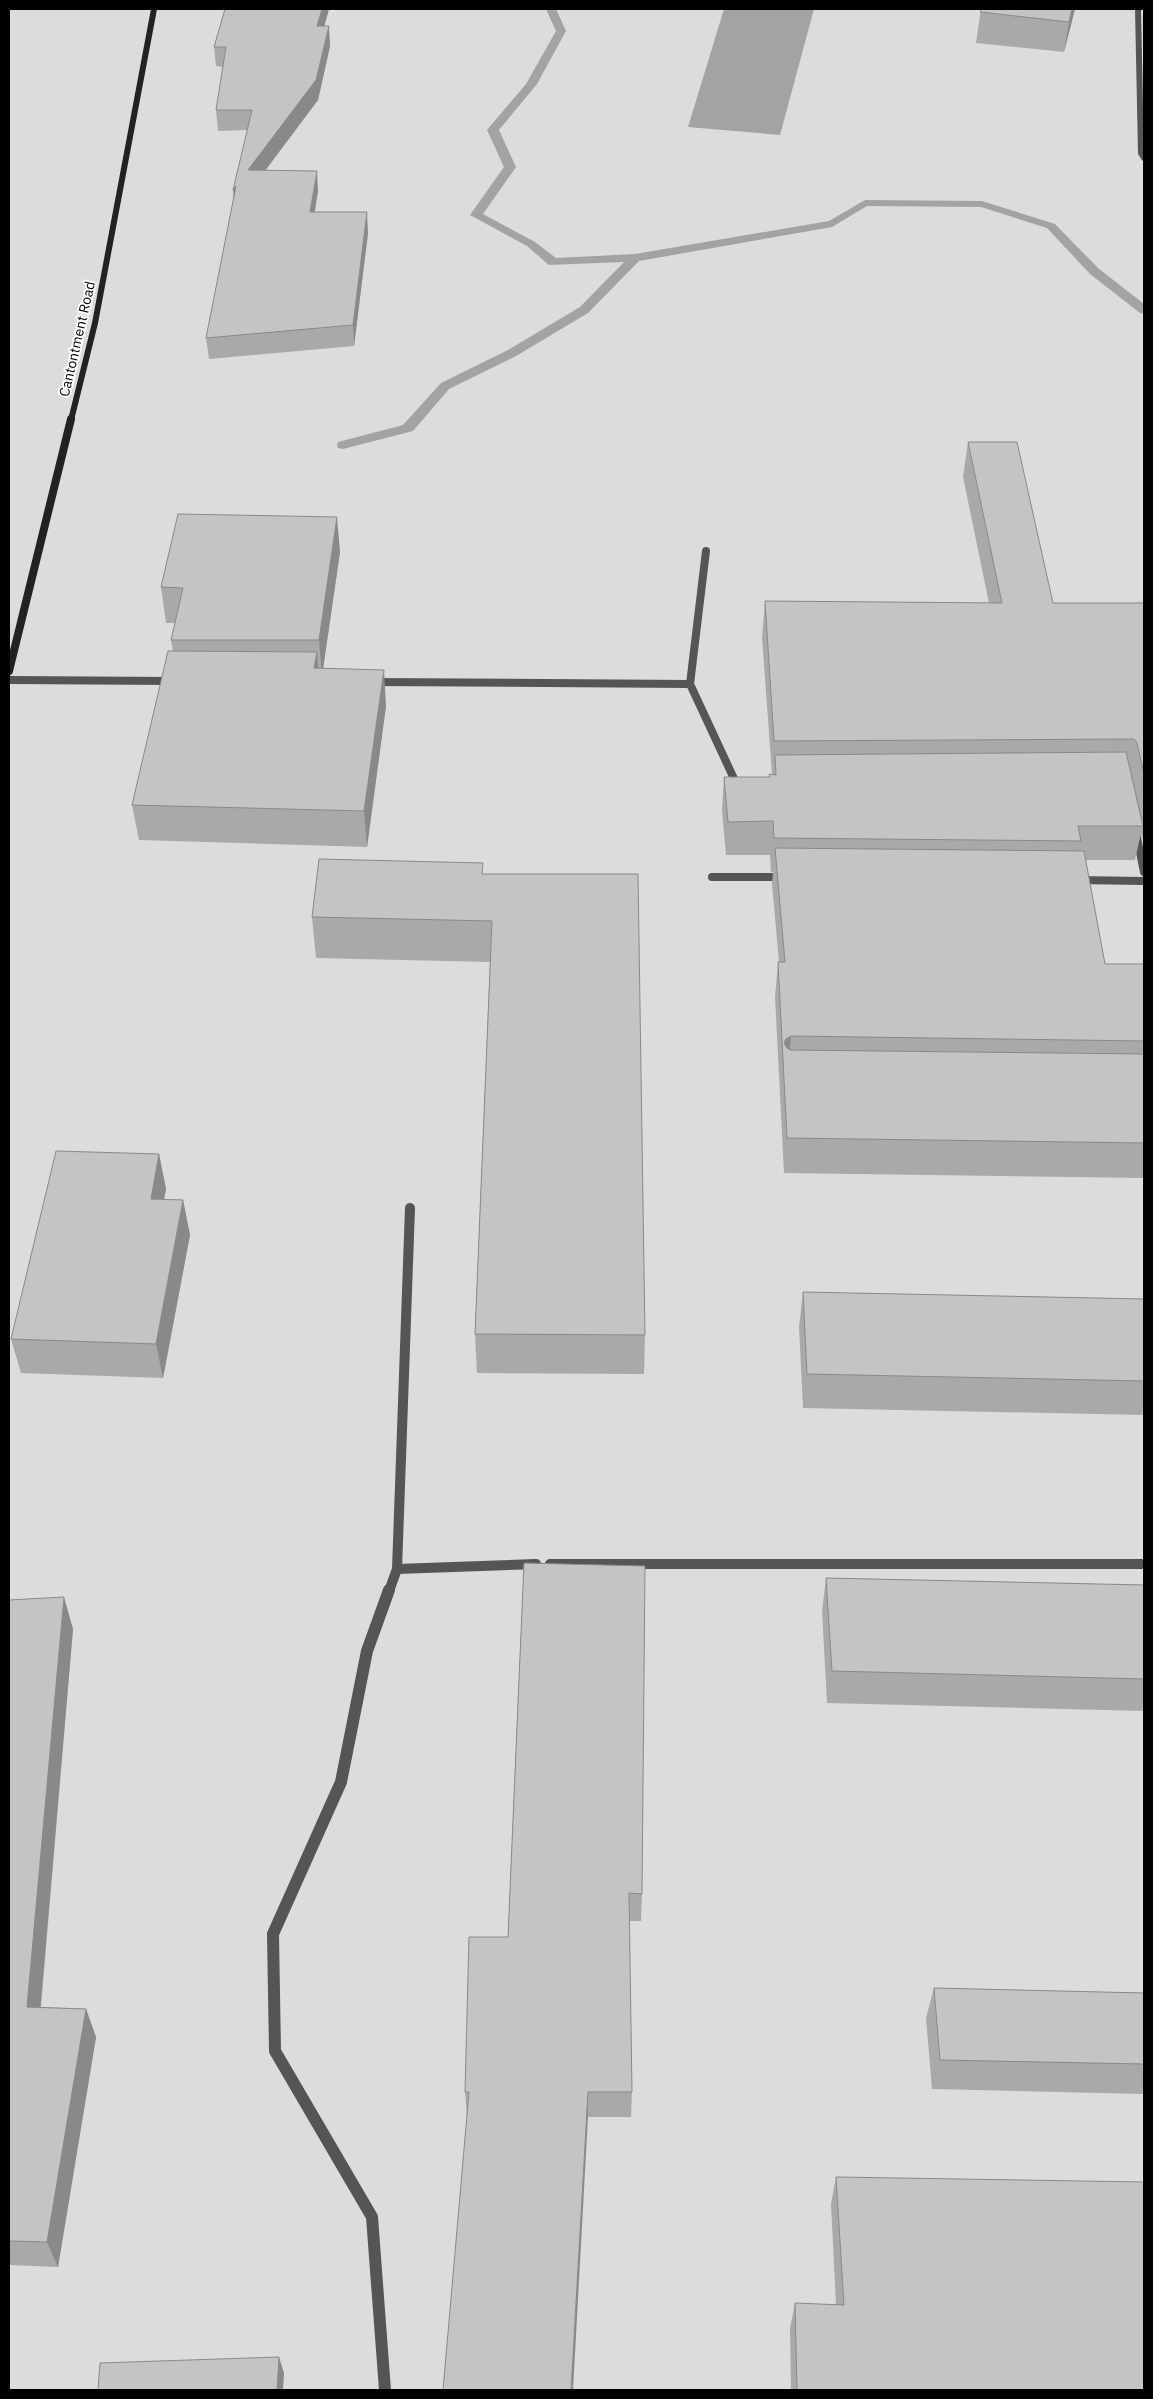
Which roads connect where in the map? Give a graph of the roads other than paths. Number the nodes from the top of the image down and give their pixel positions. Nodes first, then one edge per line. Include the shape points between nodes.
1 (154, 9) edge
2 (1138, 9) edge
3 (1144, 158) edge
4 (706, 551) dead end
5 (9, 671) edge
6 (9, 680) edge
7 (187, 681) edge
8 (364, 682) edge
9 (690, 684) junction
10 (756, 782) edge
11 (1134, 826) edge
12 (1144, 872) edge
13 (712, 877) dead end
14 (800, 878) edge
15 (1066, 880) edge
16 (1144, 881) edge
17 (410, 1208) dead end
18 (1144, 1564) edge
19 (398, 1569) junction
20 (385, 2390) edge

1 - 5 street, Cantontment Road via 95,323
2 - 3 street via 1141,153
4 - 9 street
6 - 7 street
8 - 9 street
9 - 10 street via 736,782
11 - 12 street
13 - 14 street
15 - 16 street
17 - 19 street
18 - 19 street via 494,1564
19 - 20 street via 367,1651 341,1782 274,1934 275,2050 372,2217

